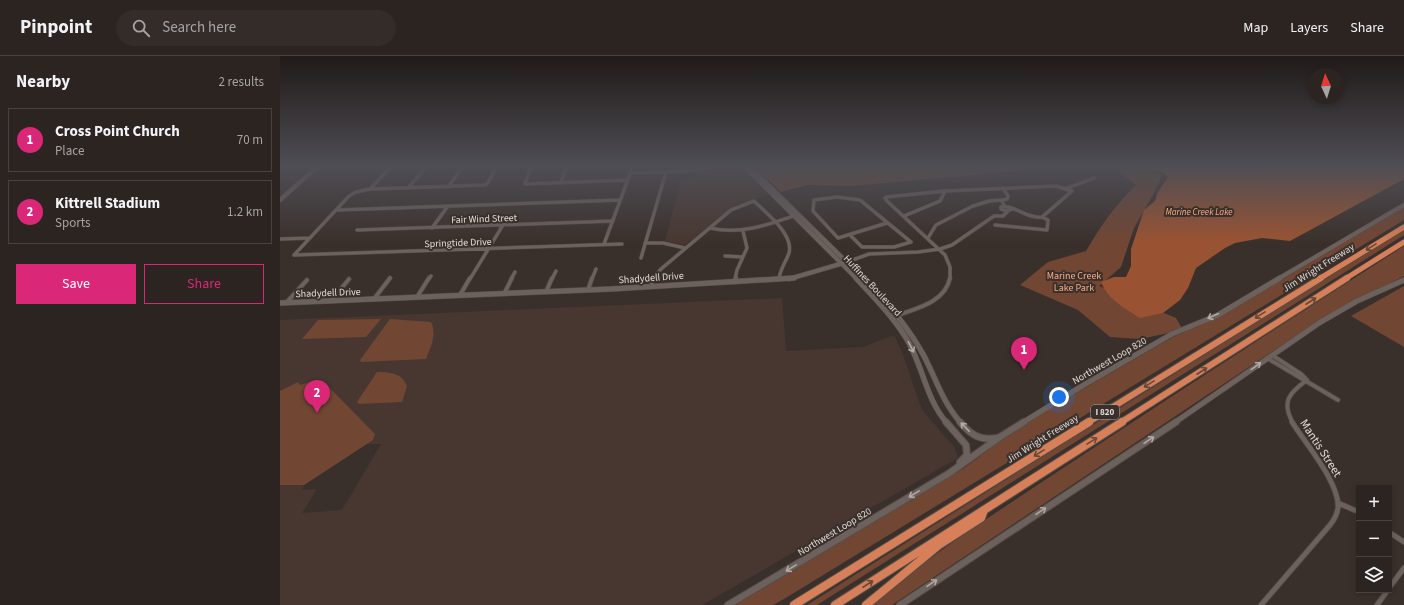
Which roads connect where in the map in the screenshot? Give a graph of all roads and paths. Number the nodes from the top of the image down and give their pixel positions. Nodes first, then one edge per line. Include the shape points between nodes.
1 (945, 191) edge
2 (289, 192) edge
3 (358, 192) edge
4 (623, 192) edge
5 (660, 192) edge
6 (770, 192) edge
7 (775, 192) edge
8 (939, 192) edge
9 (1005, 192) edge
10 (1071, 192) edge
11 (280, 200) edge
12 (620, 200) junction
13 (1002, 200) junction
14 (1404, 205) edge
15 (448, 206) junction
16 (1004, 206) junction
17 (1012, 209) junction
18 (337, 210) junction
19 (1008, 212) junction
20 (796, 215) junction
21 (904, 216) junction
22 (1042, 217) junction
23 (613, 221) junction
24 (774, 222) junction
25 (887, 222) junction
26 (503, 225) junction
27 (995, 225) dead end
28 (1404, 227) edge
29 (432, 228) junction
30 (710, 228) junction
31 (357, 230) dead end
32 (743, 231) junction
33 (850, 235) junction
34 (310, 238) junction
35 (928, 238) junction
36 (280, 239) edge
37 (1404, 242) edge
38 (645, 243) junction
39 (604, 244) junction
40 (622, 244) dead end
41 (685, 248) junction
42 (488, 249) junction
43 (940, 249) junction
44 (724, 256) dead end
45 (743, 257) junction
46 (642, 258) dead end
47 (844, 263) junction
48 (596, 269) dead end
49 (556, 271) dead end
50 (515, 272) dead end
51 (431, 276) dead end
52 (390, 278) dead end
53 (349, 279) dead end
54 (307, 280) dead end
55 (779, 280) junction
56 (1404, 280) edge
57 (735, 282) junction
58 (652, 286) junction
59 (588, 290) junction
60 (546, 292) junction
61 (504, 294) junction
62 (460, 295) junction
63 (417, 297) junction
64 (374, 299) junction
65 (331, 301) junction
66 (288, 302) junction
67 (280, 303) edge
68 (895, 316) junction
69 (1270, 356) junction
70 (1307, 380) junction
71 (939, 391) junction
72 (929, 392) junction
73 (1338, 400) dead end
74 (1000, 437) junction
75 (948, 474) junction
76 (1338, 503) junction
77 (984, 510) junction
78 (1356, 511) edge
79 (1392, 534) edge
80 (1404, 542) edge
81 (1404, 568) edge
82 (1392, 584) edge
83 (1385, 593) edge
84 (806, 597) junction
85 (728, 605) edge
86 (788, 605) edge
87 (794, 605) edge
88 (835, 605) edge
89 (866, 605) edge
90 (900, 605) edge
91 (1261, 605) edge
92 (1377, 605) edge

1 - 21 street via 940,201
2 - 11 main road
3 - 18 street
4 - 12 street
5 - 38 street
6 - 20 main road, Huffines Boulevard
7 - 20 main road, Huffines Boulevard
8 - 21 street via 885,198
9 - 13 street via 1007,199
10 - 22 street
12 - 15 street
12 - 23 street
13 - 16 street
13 - 35 street via 973,206 936,225
14 -> 74 main road, Northwest Loop 820 via 1218,314 1172,334
15 - 18 street
15 - 29 street
16 - 17 street
16 - 19 street via 1001,209
17 - 19 street, Shadydell Drive
17 - 22 street via 1031,218
18 - 34 street
19 - 43 street, Shadydell Drive via 1003,216 994,216 952,245
20 - 24 street
20 - 47 main road, Huffines Boulevard
21 - 35 street
22 - 27 street via 1048,220 1047,230
23 - 26 street, Fair Wind Street
23 - 39 street
24 - 30 street via 754,201 731,210
24 - 32 street
24 - 55 street via 786,234 790,243 789,253 779,272
25 - 33 street
25 - 33 street via 911,242 899,247 862,247
25 - 33 street via 856,198 814,200 813,211 838,238
26 - 29 street, Fair Wind Street
26 - 42 street
28 -> 84 highway, Jim Wright Freeway / I 820
29 - 31 street, Fair Wind Street
30 - 32 street via 728,232
30 - 41 street
32 - 45 street via 747,248
34 - 36 street
34 - 42 street, Springtide Drive via 294,255
35 - 43 street
77 -> 37 highway, I 820
38 - 41 street via 663,243
38 - 46 street
39 - 40 street, Springtide Drive
39 - 42 street, Springtide Drive
41 - 58 street via 656,274
42 - 62 street
43 - 47 street, Shadydell Drive via 869,254
43 - 68 street via 948,259 951,271 950,282 945,292 918,308
44 - 45 street
45 - 57 street
47 - 55 main road, Shadydell Drive via 804,276
47 - 68 main road, Huffines Boulevard
48 - 59 street
49 - 60 street
50 - 61 street
51 - 63 street
52 - 64 street
53 - 65 street
54 - 66 street
55 - 57 main road, Shadydell Drive
56 - 69 main road via 1353,303
57 - 58 main road, Shadydell Drive
58 - 59 main road, Shadydell Drive
59 - 60 main road, Shadydell Drive
60 - 61 main road, Shadydell Drive
61 - 62 main road, Shadydell Drive
62 - 63 main road, Shadydell Drive
63 - 64 main road, Shadydell Drive
64 - 65 main road, Shadydell Drive
65 - 66 main road, Shadydell Drive
66 - 67 main road, Shadydell Drive
68 - 71 main road, Huffines Boulevard via 919,347
68 -> 72 main road, Huffines Boulevard via 917,359
69 - 70 street via 1297,377
90 -> 69 main road via 1227,388
70 - 73 street
70 - 76 street, Mantis Street via 1289,394 1287,413 1334,486
71 - 72 main road
74 -> 71 main road, Huffines Boulevard via 978,438 971,434 956,418
72 - 75 main road, Huffines Boulevard via 944,420 964,441 968,450 963,460 950,469
74 - 75 main road, Northwest Loop 820
75 -> 85 main road, Northwest Loop 820
76 - 78 street
76 - 91 street via 1336,517 1330,526
88 -> 77 highway, I 820
77 - 89 highway via 982,518 939,545
79 - 80 street
81 - 82 street
83 - 92 street
84 - 86 highway
84 - 87 highway, Jim Wright Freeway / I 820

